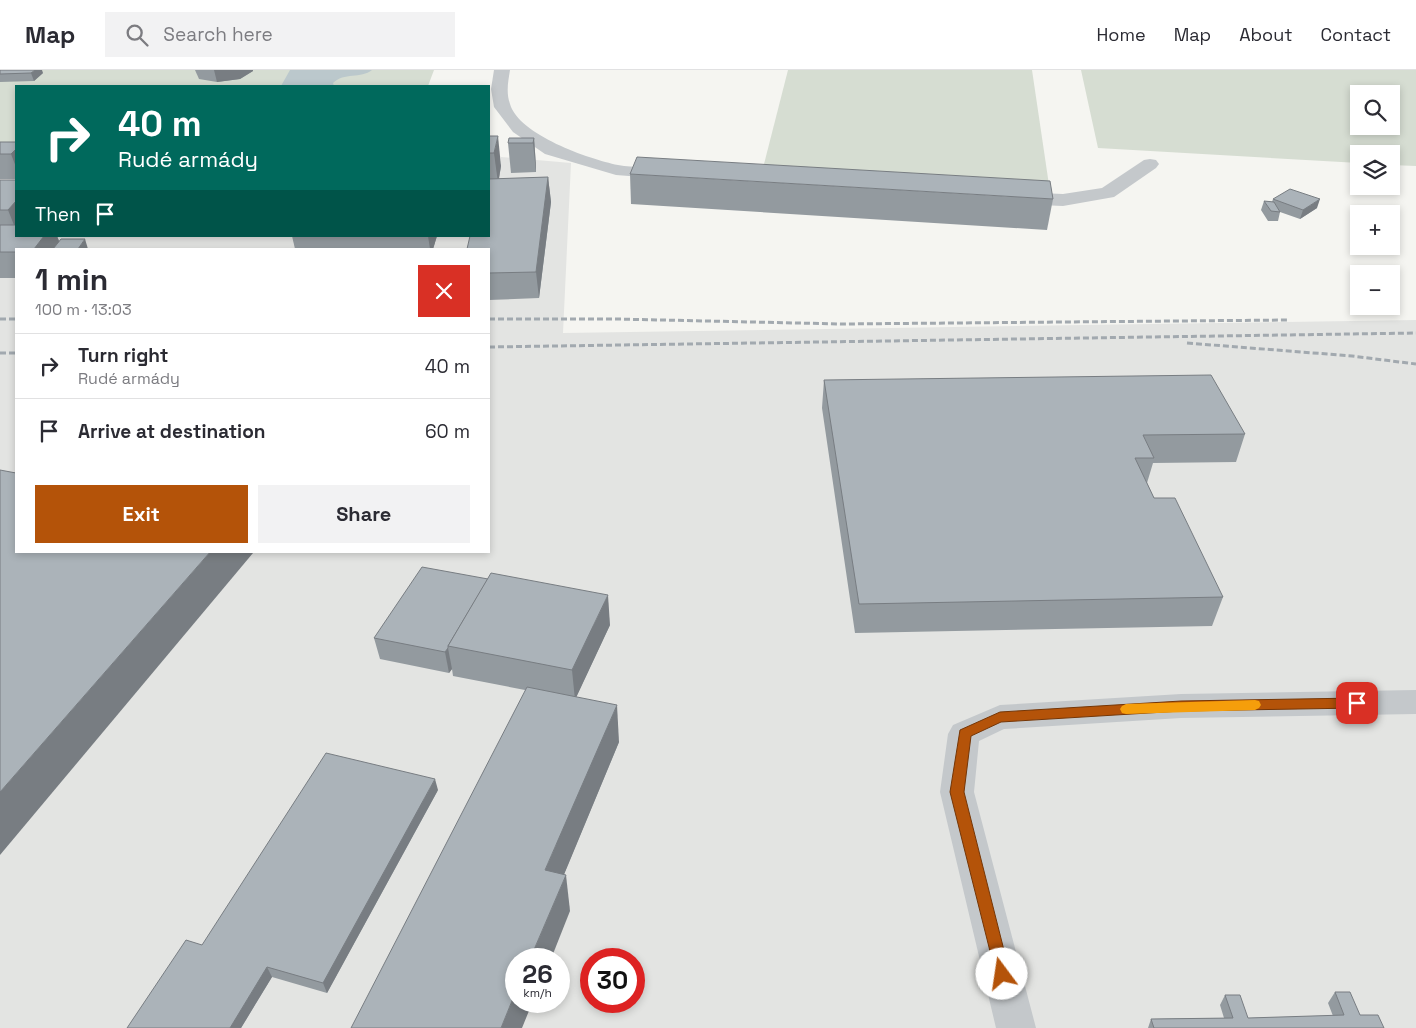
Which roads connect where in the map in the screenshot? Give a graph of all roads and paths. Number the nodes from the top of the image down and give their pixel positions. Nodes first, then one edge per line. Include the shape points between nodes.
1 (502, 70) edge
2 (1150, 164) dead end
3 (686, 175) edge
4 (994, 197) edge
5 (1416, 702) edge
6 (1016, 1028) edge

1 - 3 street via 499,89 502,107 519,128 551,150 616,170
2 - 4 street via 1107,193 1063,200
5 - 6 street via 1181,706 1000,717 964,734 957,792

